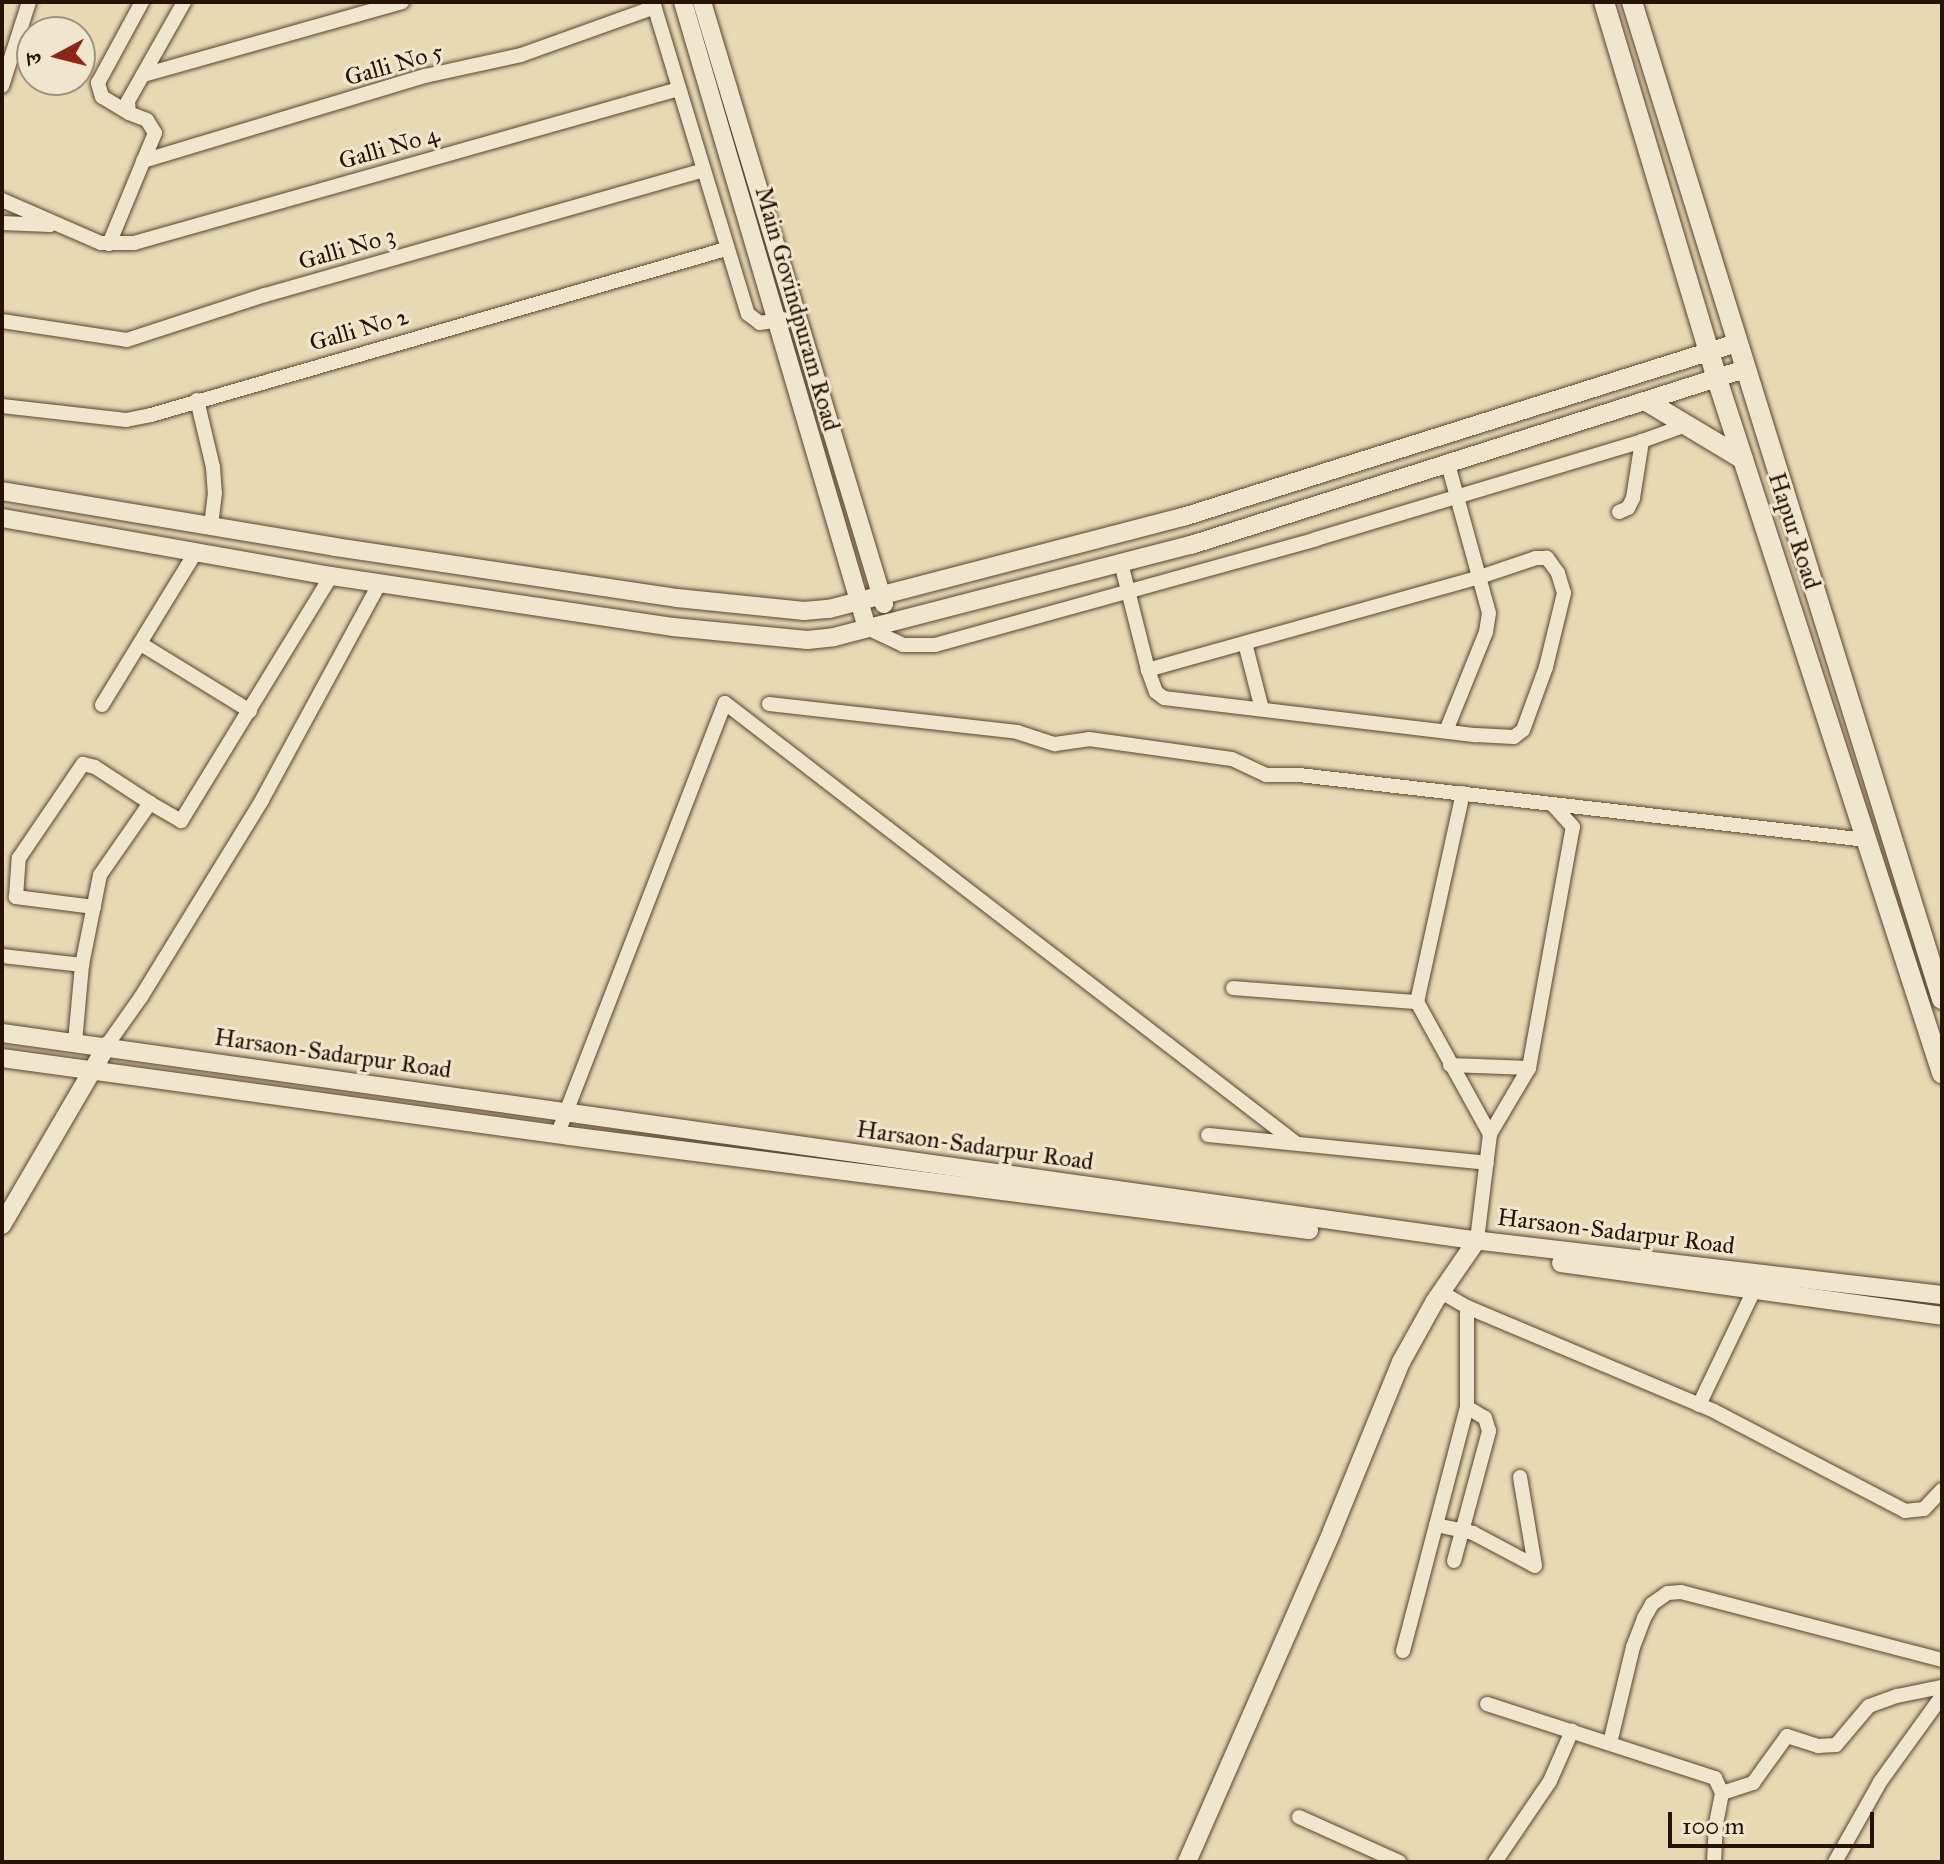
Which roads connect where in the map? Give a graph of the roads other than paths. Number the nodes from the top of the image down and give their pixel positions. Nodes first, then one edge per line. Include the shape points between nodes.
1 (29, 2) edge
2 (142, 2) edge
3 (184, 2) edge
4 (402, 2) edge
5 (683, 2) edge
6 (702, 2) edge
7 (1604, 2) edge
8 (1632, 2) edge
9 (654, 5) edge
10 (5, 66) edge
11 (143, 75) junction
12 (2, 86) edge
13 (679, 89) junction
14 (129, 113) junction
15 (143, 161) junction
16 (703, 170) junction
17 (2, 200) edge
18 (2, 223) edge
19 (59, 225) junction
20 (109, 244) junction
21 (726, 249) junction
22 (796, 315) junction
23 (2, 321) edge
24 (775, 321) junction
25 (1737, 343) junction
26 (1710, 352) junction
27 (1745, 369) junction
28 (1717, 379) junction
29 (197, 400) junction
30 (1648, 402) junction
31 (2, 406) edge
32 (1689, 424) junction
33 (1642, 441) junction
34 (1743, 459) junction
35 (1448, 464) junction
36 (2, 491) edge
37 (1457, 495) junction
38 (1619, 512) dead end
39 (2, 518) edge
40 (211, 526) junction
41 (195, 553) junction
42 (1121, 563) junction
43 (331, 576) junction
44 (1480, 577) junction
45 (380, 583) junction
46 (1128, 591) junction
47 (881, 595) junction
48 (858, 600) junction
49 (889, 622) junction
50 (867, 628) junction
51 (1245, 643) junction
52 (141, 644) junction
53 (1148, 670) junction
54 (769, 704) dead end
55 (102, 705) dead end
56 (1262, 709) junction
57 (250, 711) junction
58 (1446, 731) junction
59 (1463, 793) junction
60 (150, 803) junction
61 (1552, 804) junction
62 (1867, 840) junction
63 (94, 907) junction
64 (2, 956) edge
65 (82, 965) junction
66 (1233, 988) dead end
67 (1942, 999) edge
68 (1417, 1002) junction
69 (2, 1033) edge
70 (75, 1042) junction
71 (107, 1045) junction
72 (2, 1058) edge
73 (1450, 1065) junction
74 (1529, 1068) junction
75 (91, 1072) junction
76 (1942, 1073) edge
77 (569, 1113) junction
78 (558, 1133) junction
79 (1490, 1134) junction
80 (1208, 1135) dead end
81 (1297, 1144) junction
82 (1487, 1163) junction
83 (2, 1225) edge
84 (1474, 1246) junction
85 (1754, 1290) junction
86 (1441, 1292) junction
87 (1942, 1295) edge
88 (1467, 1307) junction
89 (1942, 1316) edge
90 (1699, 1405) junction
91 (1467, 1407) junction
92 (1520, 1477) dead end
93 (1942, 1490) edge
94 (1436, 1525) junction
95 (1463, 1531) junction
96 (1454, 1561) dead end
97 (1403, 1651) dead end
98 (1942, 1660) edge
99 (1942, 1687) edge
100 (1942, 1696) edge
101 (1487, 1704) dead end
102 (1572, 1731) junction
103 (1610, 1743) junction
104 (1722, 1793) junction
105 (1299, 1817) dead end
106 (1187, 1862) edge
107 (1399, 1862) edge
108 (1495, 1862) edge
109 (1714, 1862) edge
110 (1835, 1862) edge

1 - 10 street
2 - 14 street via 98,83 102,97
3 - 11 street
4 - 11 street
5 - 24 street, Main Govindpuram Road
6 - 22 street, Main Govindpuram Road
7 - 26 main road, Hapur Road
8 - 25 main road, Hapur Road
9 - 13 street
9 - 15 street, Galli No 5 via 521,55 425,76
10 - 12 street
11 - 14 street via 128,101
13 - 16 street
13 - 20 street, Galli No 4 via 134,243
14 - 15 street via 154,127
15 - 20 street
16 - 21 street
16 - 23 street, Galli No 3 via 265,295 127,340
17 - 19 street
18 - 19 street
19 - 20 street
21 - 24 street via 748,314 760,323
21 - 29 street, Galli No 2
22 - 24 street
22 - 47 street, Main Govindpuram Road
24 - 48 street, Main Govindpuram Road
25 - 26 street
25 - 27 main road, Hapur Road
26 - 28 main road, Hapur Road
26 - 47 street via 1183,517
27 - 28 street
27 - 67 main road, Hapur Road
28 - 30 street
28 - 34 main road, Hapur Road
29 - 31 street, Galli No 2 via 126,420
29 - 40 street via 213,467
30 - 32 main road
30 - 35 street
32 - 33 street
32 - 34 main road
33 - 37 street
33 - 38 street via 1633,498
34 - 62 main road, Hapur Road
35 - 37 street
35 - 42 street
36 - 40 street
37 - 44 street
37 - 46 street
39 - 41 street
40 - 48 street via 746,607 804,611
41 - 43 street
41 - 52 street
42 - 46 street
42 - 49 street
43 - 45 street
43 - 57 street
44 - 51 street
44 - 58 street via 1488,603 1486,632
44 - 58 street via 1547,558 1564,593 1523,730 1514,737
45 - 50 street via 789,641
45 - 71 street via 262,800
46 - 50 street via 935,645 903,645
46 - 53 street
47 - 48 street
47 - 49 street, Main Govindpuram Road
48 - 50 street, Main Govindpuram Road
49 - 50 street
51 - 53 street
51 - 56 street
52 - 55 street
52 - 57 street
53 - 56 street via 1164,698
54 - 59 street via 1017,732 1055,744 1089,739 1232,759 1266,775
56 - 58 street
57 - 60 street via 181,821
59 - 61 street
59 - 68 street
60 - 63 street via 100,875
60 - 63 street via 83,764 19,858 16,897
61 - 62 street
61 - 74 street via 1573,827
62 - 76 main road, Hapur Road
63 - 65 street
64 - 65 street
65 - 70 street
66 - 68 street
68 - 73 street
69 - 70 street, Harsaon-Sadarpur Road
70 - 71 street, Harsaon-Sadarpur Road
71 - 75 street
71 - 77 street, Harsaon-Sadarpur Road
72 - 75 street, Harsaon-Sadarpur Road
73 - 74 street
73 - 79 street
74 - 79 street
75 - 78 street, Harsaon-Sadarpur Road
75 - 83 street
77 - 78 street
77 - 81 street via 725,703
77 - 84 street, Harsaon-Sadarpur Road
78 - 84 street, Harsaon-Sadarpur Road
79 - 82 street
80 - 81 street
81 - 82 street
82 - 84 street
84 - 85 street, Harsaon-Sadarpur Road
84 - 86 street
84 - 87 street, Harsaon-Sadarpur Road
85 - 89 street, Harsaon-Sadarpur Road
85 - 90 street
86 - 88 street
86 - 106 street via 1401,1362
88 - 90 street
88 - 91 street
90 - 93 street via 1905,1511 1924,1509
91 - 94 street
91 - 95 street via 1485,1418 1489,1431
92 - 95 street via 1535,1566
94 - 95 street
94 - 97 street
95 - 96 street
98 - 103 street via 1681,1592 1668,1593 1644,1618
99 - 104 street via 1869,1706 1836,1745 1818,1746 1787,1736 1753,1783
100 - 110 street via 1880,1782
101 - 102 street
102 - 103 street
102 - 108 street via 1535,1806
103 - 104 street via 1715,1778
104 - 109 street
105 - 107 street

